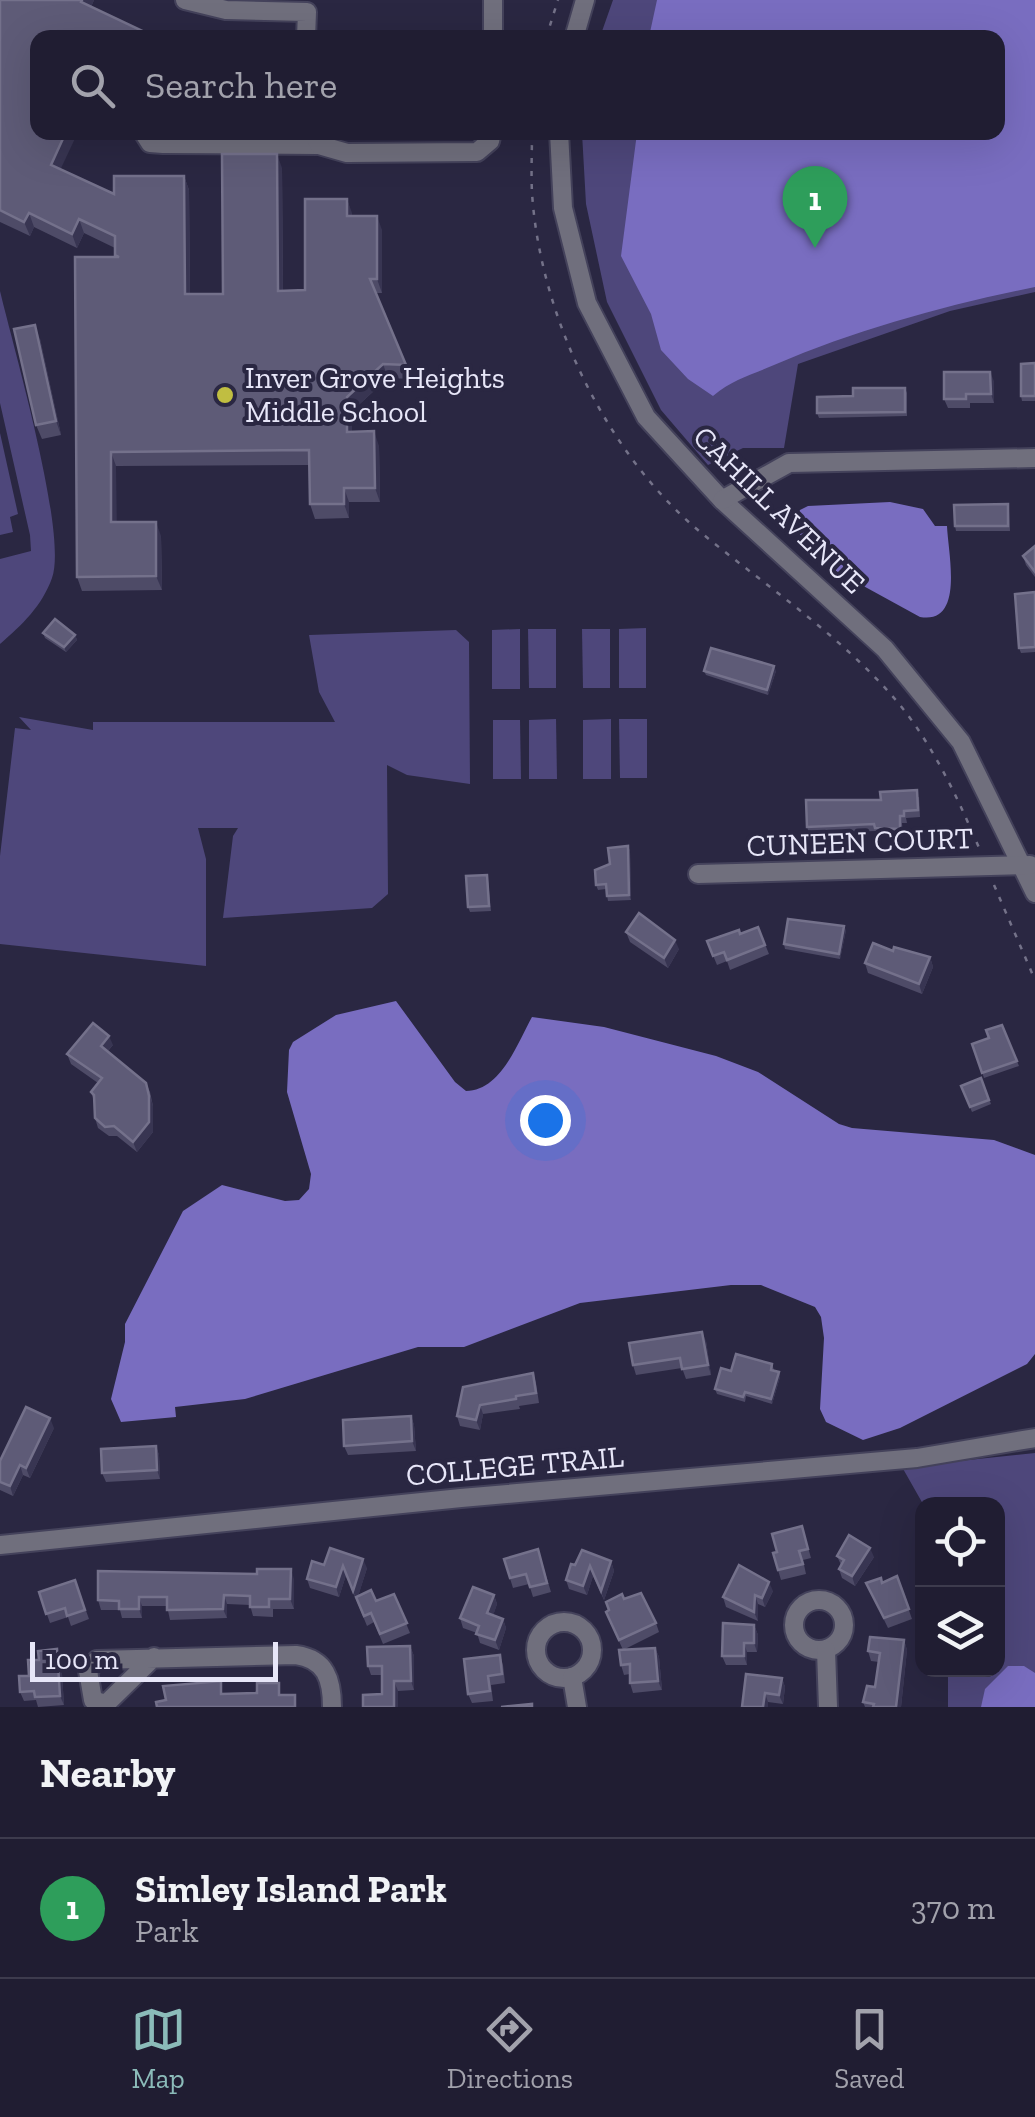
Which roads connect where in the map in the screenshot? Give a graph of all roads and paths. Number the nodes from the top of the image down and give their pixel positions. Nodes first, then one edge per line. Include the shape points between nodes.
1 (185, 0) edge
2 (493, 0) edge
3 (558, 0) edge
4 (585, 0) edge
5 (306, 6) edge
6 (493, 30) edge
7 (549, 30) edge
8 (576, 30) edge
9 (149, 140) edge
10 (285, 140) edge
11 (318, 140) edge
12 (490, 140) edge
13 (532, 140) edge
14 (559, 140) edge
15 (1035, 458) edge
16 (722, 500) junction
17 (1029, 865) edge
18 (987, 866) junction
19 (698, 874) dead end
20 (1035, 893) edge
21 (1035, 980) edge
22 (1035, 1438) edge
23 (0, 1545) edge
24 (826, 1650) dead end
25 (154, 1657) dead end
26 (572, 1677) dead end
27 (332, 1707) edge
28 (577, 1707) edge
29 (828, 1707) edge

1 - 5 street via 226,10
2 - 6 street
3 - 7 path
4 - 8 street
9 - 10 street
11 - 12 street via 347,153 477,152
13 - 18 path via 532,195 548,287 577,367 623,447 695,528 841,646 904,710 950,780
14 - 16 street, CAHILL AVENUE via 563,208 586,304 646,417
15 - 16 street via 789,462
16 - 17 street, CAHILL AVENUE via 896,662 961,742
17 - 18 street, CUNEEN COURT
17 - 20 street, CAHILL AVENUE
18 - 19 street, CUNEEN COURT
18 - 21 path
22 - 23 street, COLLEGE TRAIL via 916,1458
24 - 29 street
25 - 27 street via 306,1656 326,1672
26 - 28 street

